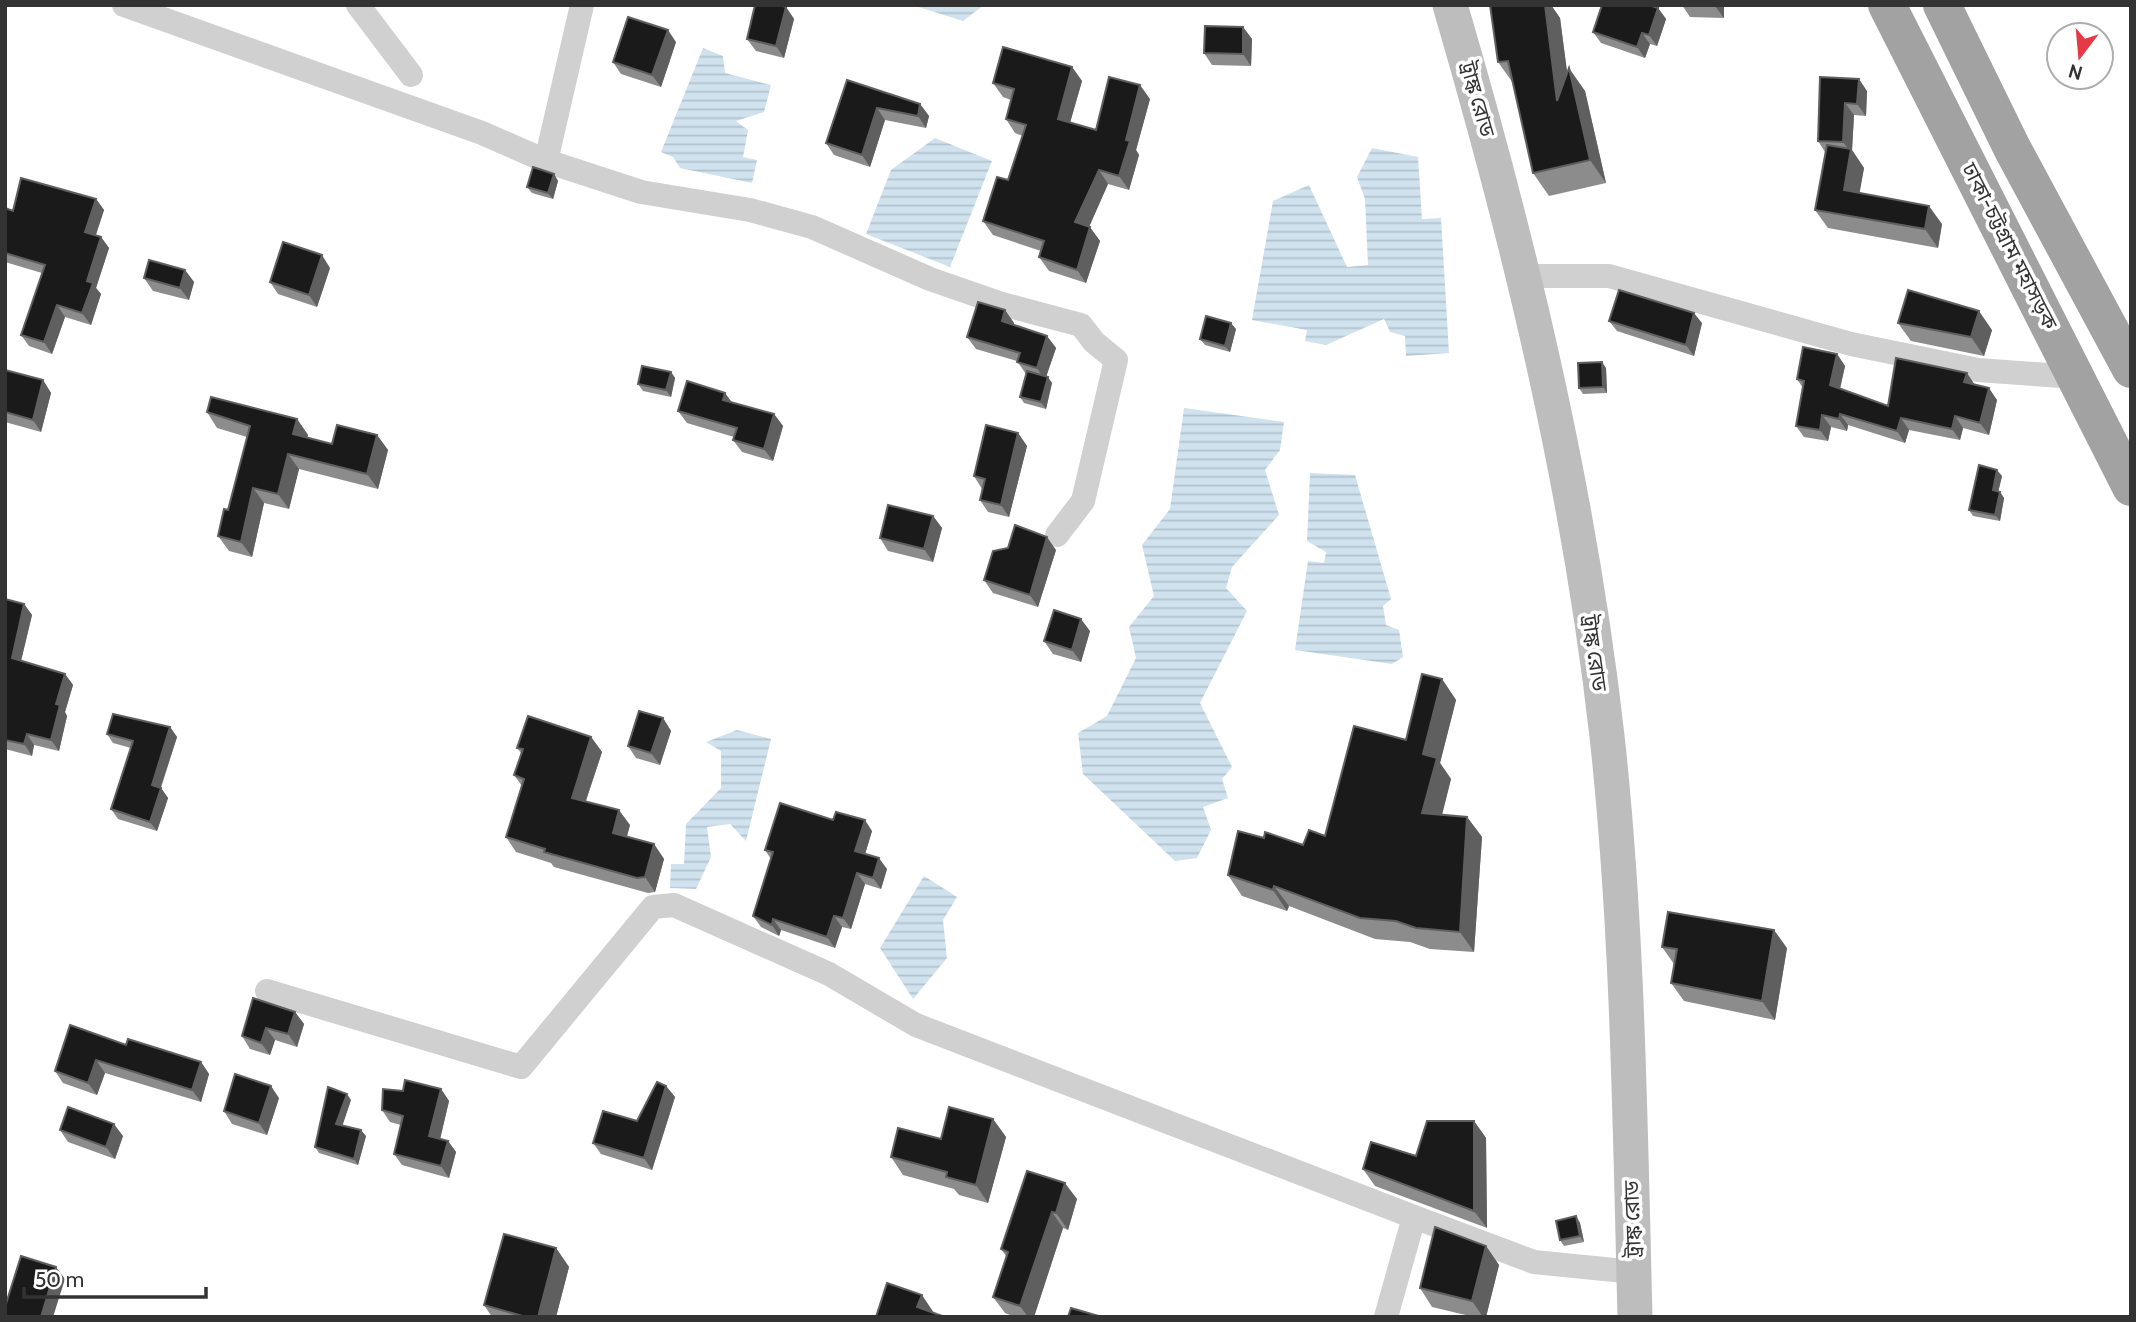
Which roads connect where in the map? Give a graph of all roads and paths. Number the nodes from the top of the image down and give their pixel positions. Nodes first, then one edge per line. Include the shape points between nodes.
1 (124, 5) edge
2 (358, 5) edge
3 (582, 5) edge
4 (1450, 5) edge
5 (1887, 5) edge
6 (1942, 5) edge
7 (411, 75) dead end
8 (546, 162) junction
9 (1521, 276) junction
10 (2131, 369) edge
11 (2076, 377) junction
12 (2131, 487) edge
13 (1057, 535) dead end
14 (267, 991) dead end
15 (1414, 1217) junction
16 (1634, 1272) junction
17 (1386, 1317) edge
18 (1635, 1317) edge

1 - 8 street via 482,133
2 - 7 street
3 - 8 street
4 - 9 main road, ট্রাঙ্ক রোড via 1490,141
5 - 11 highway, ঢাকা-চট্টগ্রাম মহাসড়ক
6 - 10 highway via 2012,148
8 - 13 street via 641,192 750,210 812,227 930,279 1081,325 1116,360 1083,501
9 - 11 street via 1609,276 1864,346 1978,370
9 - 16 main road, ট্রাঙ্ক রোড via 1570,483 1607,736 1621,913
11 - 12 highway, ঢাকা-চট্টগ্রাম মহাসড়ক
14 - 15 street via 521,1068 653,907 674,905 829,974 916,1025
15 - 16 street via 1534,1262
15 - 17 street
16 - 18 main road, ট্রাঙ্ক রোড

